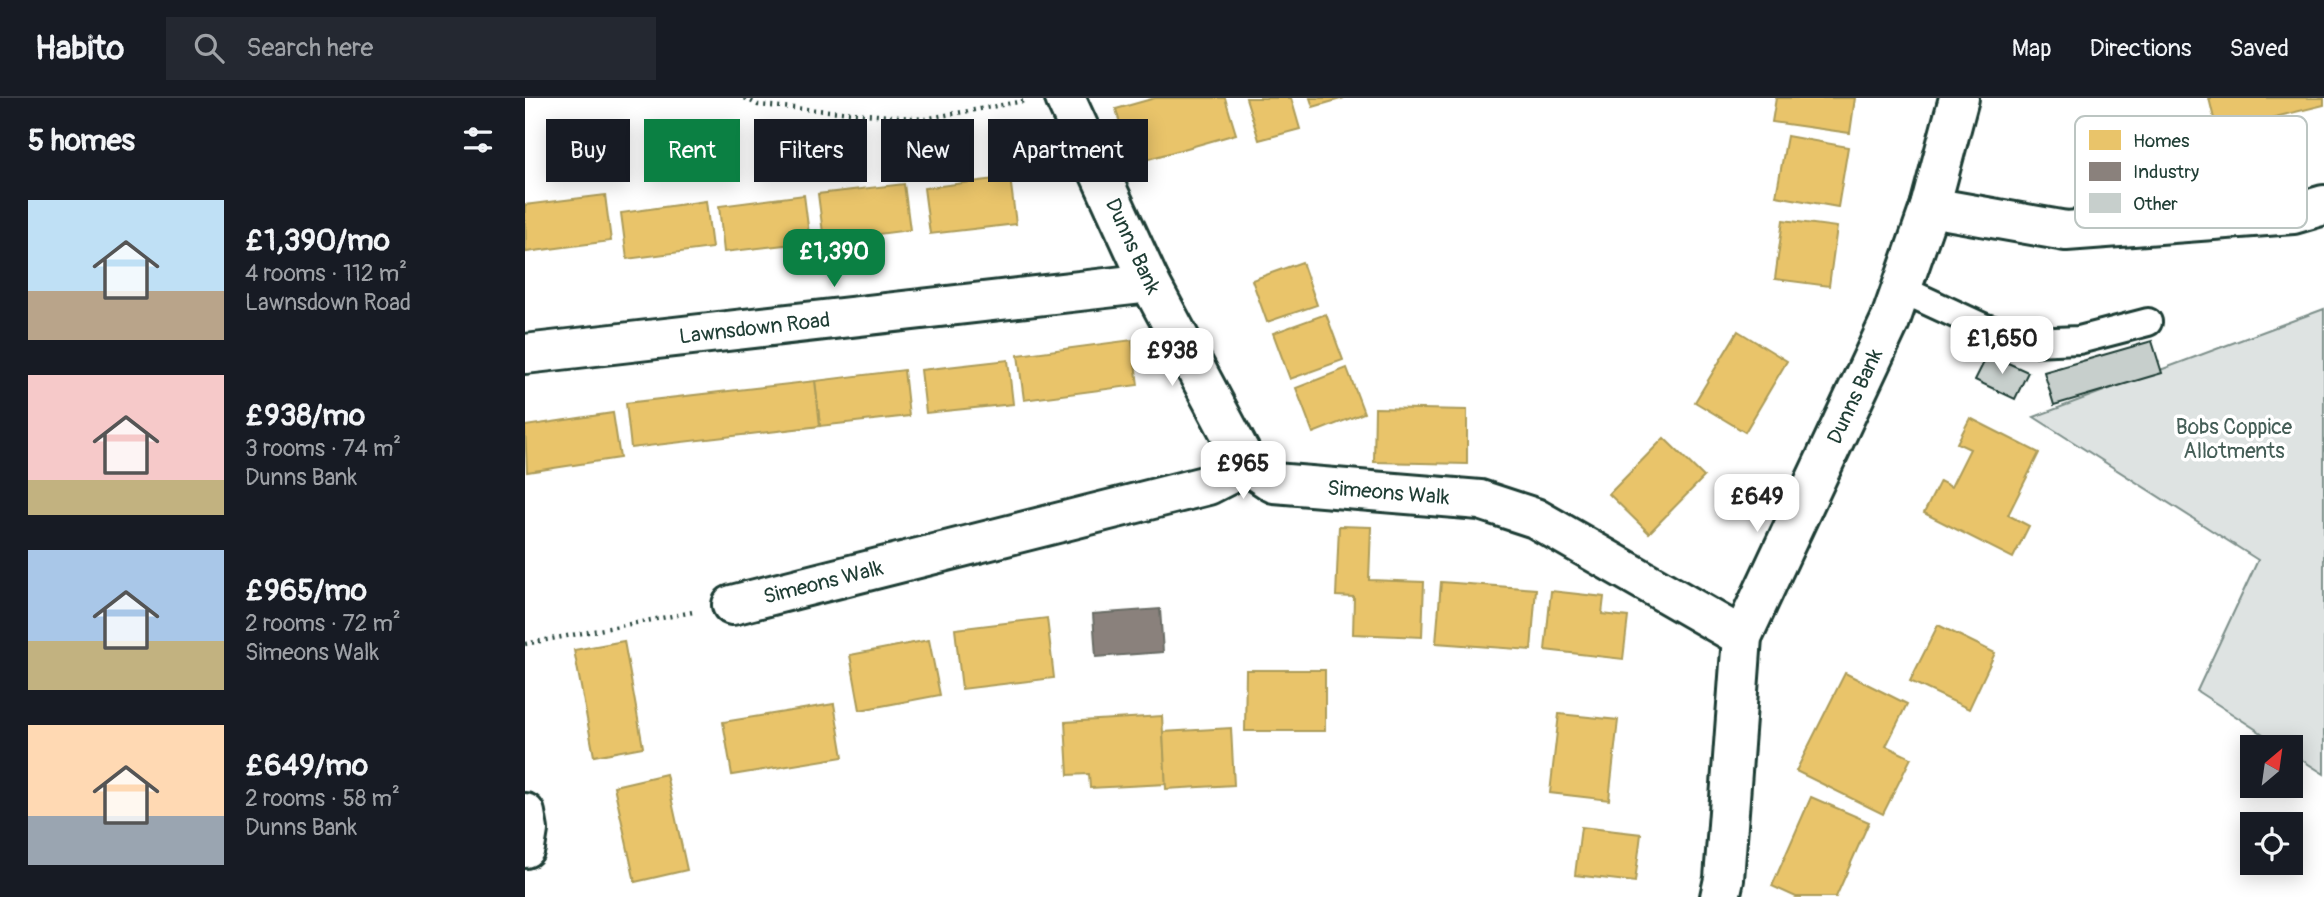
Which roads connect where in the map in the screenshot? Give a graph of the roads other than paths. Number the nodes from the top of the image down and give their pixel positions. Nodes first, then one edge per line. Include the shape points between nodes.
1 (1959, 98) edge
2 (1047, 99) edge
3 (2324, 205) edge
4 (1930, 207) junction
5 (2307, 210) edge
6 (2106, 228) edge
7 (1150, 283) junction
8 (1901, 289) junction
9 (2148, 322) dead end
10 (525, 354) edge
11 (1247, 465) junction
12 (732, 605) road end
13 (1742, 637) junction
14 (525, 813) edge
15 (525, 848) edge
16 (1720, 897) edge

1 - 4 street, Dunns Bank
2 - 7 street, Dunns Bank
3 - 5 street
4 - 6 street via 2066,231
4 - 8 street, Dunns Bank
7 - 10 street, Lawnsdown Road
7 - 11 street, Dunns Bank
8 - 9 lane via 1983,327 2032,342 2079,340
8 - 13 street, Dunns Bank
11 - 12 street, Simeons Walk via 1208,485
11 - 13 street, Simeons Walk via 1275,483 1480,500 1535,518
13 - 16 street, Dunns Bank
14 - 15 street

